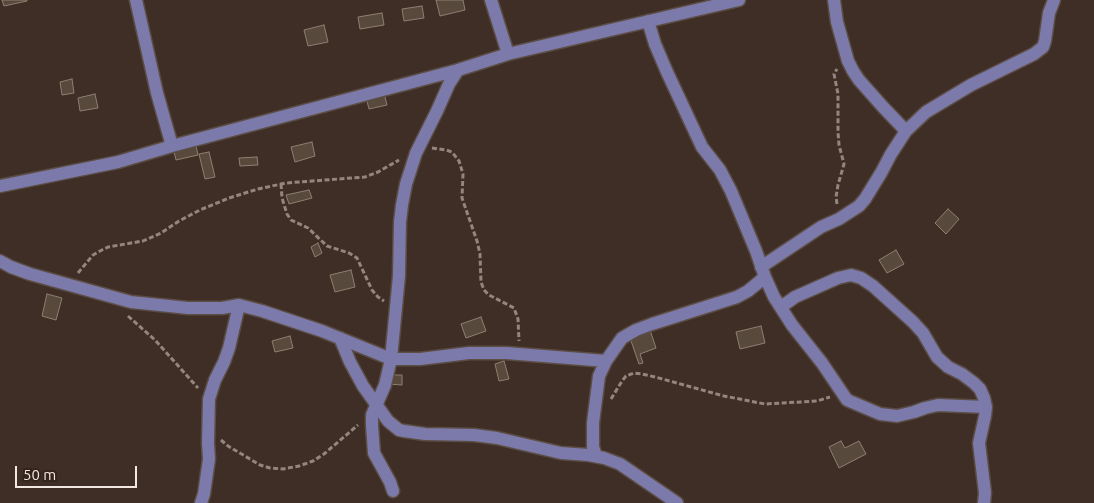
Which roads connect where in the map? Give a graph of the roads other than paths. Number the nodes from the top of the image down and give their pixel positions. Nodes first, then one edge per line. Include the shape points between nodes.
1 (136, 0) edge
2 (491, 0) edge
3 (739, 0) edge
4 (834, 0) edge
5 (1054, 0) edge
6 (648, 21) junction
7 (508, 54) junction
8 (458, 70) junction
9 (906, 131) junction
10 (172, 146) junction
11 (3, 182) edge
12 (0, 261) edge
13 (763, 272) junction
14 (239, 306) junction
15 (781, 307) junction
16 (340, 338) junction
17 (391, 359) junction
18 (606, 361) junction
19 (376, 406) junction
20 (986, 407) junction
21 (596, 456) junction
22 (393, 491) dead end
23 (201, 503) edge
24 (677, 503) edge
25 (984, 503) edge

1 - 10 street
2 - 7 street
3 - 6 street
4 - 9 street via 846,56 853,70
5 - 9 street via 1043,47 926,112
6 - 7 street
6 - 13 street via 670,80 702,147 731,191
7 - 8 street
8 - 10 street
8 - 17 street via 417,150 406,184 400,222 399,276
9 - 13 street via 859,206 821,227
10 - 11 street via 118,162
12 - 14 street via 30,274 131,302 188,308
13 - 15 street
13 - 18 street via 748,291 737,297 629,333
14 - 16 street
14 - 23 street via 229,348 208,404 209,459
15 - 20 street via 847,400 880,414 897,416 938,405
15 - 20 street via 795,297 838,278 851,275 861,278 913,322 942,362 980,389
16 - 17 street
16 - 19 street via 356,374
17 - 18 street via 469,353
17 - 19 street
18 - 21 street via 599,376 594,418 593,447
19 - 21 street via 388,421 404,432 474,435 560,453
19 - 22 street via 372,415 374,453
20 - 25 street via 979,443
21 - 24 street via 620,464

